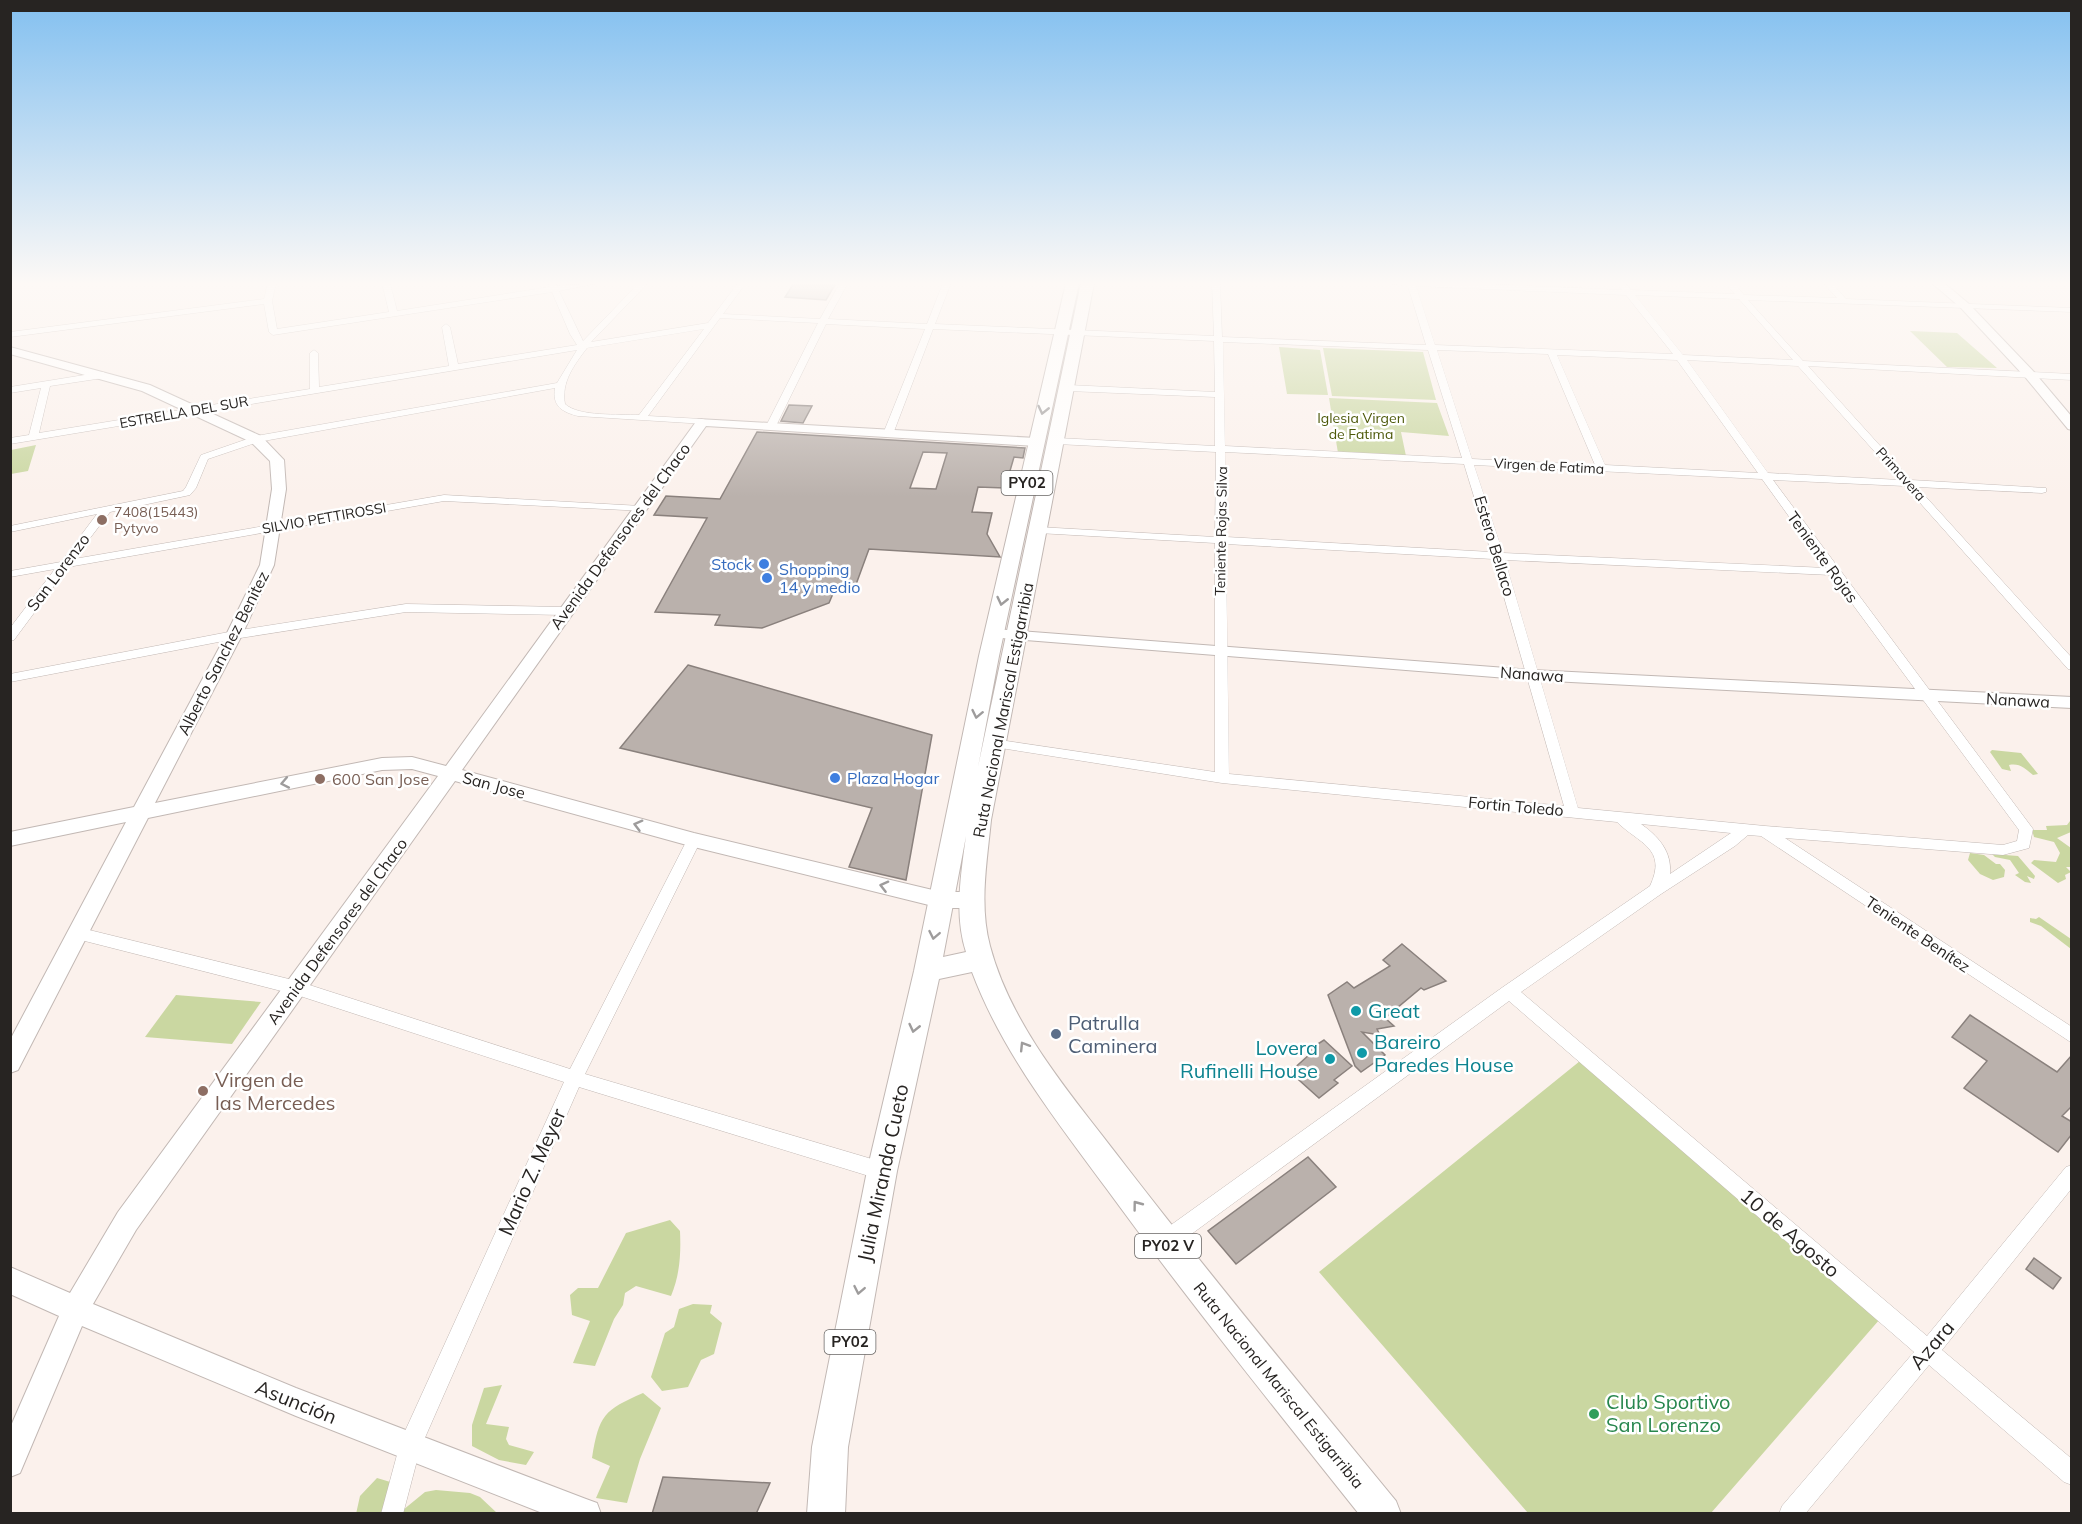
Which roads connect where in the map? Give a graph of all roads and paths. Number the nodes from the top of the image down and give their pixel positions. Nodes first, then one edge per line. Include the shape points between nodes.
1 (25, 354) edge
2 (314, 354) dead end
3 (451, 354) edge
4 (534, 354) edge
5 (577, 354) edge
6 (690, 354) edge
7 (807, 354) edge
8 (919, 354) edge
9 (1057, 354) edge
10 (1075, 354) edge
11 (1220, 354) edge
12 (1433, 354) edge
13 (1552, 354) edge
14 (1618, 354) edge
15 (1678, 354) edge
16 (1792, 354) edge
17 (2010, 354) edge
18 (1680, 357) junction
19 (1800, 363) junction
20 (454, 367) junction
21 (103, 375) junction
22 (2030, 375) junction
23 (2072, 376) edge
24 (46, 384) junction
25 (558, 385) junction
26 (1068, 388) junction
27 (10, 390) edge
28 (315, 390) junction
29 (1221, 394) junction
30 (196, 410) junction
31 (642, 418) junction
32 (702, 422) junction
33 (771, 426) junction
34 (2072, 426) edge
35 (888, 434) junction
36 (33, 438) junction
37 (256, 439) junction
38 (10, 441) edge
39 (1057, 441) junction
40 (1036, 442) junction
41 (1222, 450) junction
42 (1469, 462) junction
43 (1602, 469) junction
44 (1764, 477) junction
45 (1910, 484) junction
46 (2042, 490) dead end
47 (107, 508) junction
48 (641, 509) junction
49 (274, 527) junction
50 (10, 529) edge
51 (1038, 530) junction
52 (1221, 542) junction
53 (1498, 556) junction
54 (63, 565) junction
55 (1834, 572) junction
56 (10, 574) edge
57 (566, 611) junction
58 (234, 635) junction
59 (1005, 635) junction
60 (10, 637) edge
61 (1220, 651) junction
62 (2072, 666) edge
63 (1532, 675) junction
64 (10, 678) edge
65 (1926, 695) junction
66 (2072, 703) edge
67 (993, 743) junction
68 (450, 773) junction
69 (1222, 778) junction
70 (143, 811) junction
71 (1572, 811) junction
72 (1618, 817) junction
73 (1745, 829) junction
74 (2026, 829) joint
75 (1766, 831) junction
76 (10, 839) edge
77 (694, 840) junction
78 (1656, 890) junction
79 (941, 900) junction
80 (972, 900) junction
81 (78, 933) junction
82 (981, 960) junction
83 (927, 970) junction
84 (297, 988) junction
85 (1509, 992) junction
86 (19, 1033) edge
87 (2072, 1036) edge
88 (10, 1063) edge
89 (574, 1078) junction
90 (882, 1171) junction
91 (2072, 1173) edge
92 (1164, 1242) junction
93 (10, 1280) edge
94 (75, 1310) junction
95 (1928, 1351) junction
96 (830, 1447) junction
97 (410, 1448) junction
98 (10, 1463) edge
99 (2072, 1474) edge
100 (392, 1514) edge
101 (586, 1514) edge
102 (810, 1514) edge
103 (826, 1514) edge
104 (1383, 1514) edge
105 (1790, 1514) edge

1 - 21 street, Alberto Sanchez Benitez
2 - 28 street
3 - 20 street
4 - 20 street, ESTRELLA DEL SUR
5 - 25 street
6 - 31 street
7 - 33 street
8 - 35 street
9 -> 40 highway, Ruta Nacional Mariscal Estigarribia / PY02
10 - 26 highway, Ruta Nacional Mariscal Estigarribia / PY02
11 - 29 street, Teniente Rojas Silva
12 - 42 street, Estero Bellaco
13 - 43 street
14 - 18 street
15 - 18 street, Teniente Rojas
16 - 19 street, Primavera
17 - 22 street
18 - 19 street
18 - 44 street, Teniente Rojas
19 - 22 street
19 - 45 street, Primavera
20 - 28 street, ESTRELLA DEL SUR
21 - 24 street
21 - 30 street, Alberto Sanchez Benitez
22 - 23 street
22 - 34 street
24 - 27 street
24 - 36 street
25 - 31 street via 560,404 567,411
25 - 37 street
26 - 29 street
26 - 39 highway, Ruta Nacional Mariscal Estigarribia / PY02
28 - 30 street, ESTRELLA DEL SUR
29 - 41 street, Teniente Rojas Silva
30 - 36 street, ESTRELLA DEL SUR
30 - 37 street, Alberto Sanchez Benitez
31 - 32 street
32 - 33 street
32 - 48 street, Avenida Defensores del Chaco
33 - 35 street
35 - 40 street
36 - 38 street, ESTRELLA DEL SUR
37 - 47 street via 204,457 186,493
37 - 49 street, Alberto Sanchez Benitez via 277,460 279,489
39 - 41 street, Virgen de Fatima
39 - 51 highway, Ruta Nacional Mariscal Estigarribia / PY02
40 -> 59 highway, Ruta Nacional Mariscal Estigarribia / PY02
41 - 42 street, Virgen de Fatima
41 - 52 street, Teniente Rojas Silva
42 - 43 street, Virgen de Fatima
42 - 53 street, Estero Bellaco
43 - 44 street, Virgen de Fatima
44 - 45 street, Virgen de Fatima
44 - 55 street, Teniente Rojas
45 - 46 street, Virgen de Fatima
45 - 62 street, Primavera
47 - 50 street
47 - 54 street, San Lorenzo
48 - 49 street, SILVIO PETTIROSSI via 444,498
48 - 57 street, Avenida Defensores del Chaco
49 - 54 street, SILVIO PETTIROSSI
49 - 58 street, Alberto Sanchez Benitez via 267,565
51 - 52 street
51 - 59 highway, Ruta Nacional Mariscal Estigarribia / PY02
52 - 53 street
52 - 61 street, Teniente Rojas Silva
53 - 55 street
53 - 63 street, Estero Bellaco
54 - 56 street, SILVIO PETTIROSSI
54 - 60 street, San Lorenzo
55 - 65 street, Teniente Rojas
57 - 58 street via 406,608
57 - 68 street, Avenida Defensores del Chaco
58 - 64 street
58 - 70 street, Alberto Sanchez Benitez
59 - 61 street, Nanawa
59 - 67 highway, Ruta Nacional Mariscal Estigarribia / PY02
59 -> 79 highway, Ruta Nacional Mariscal Estigarribia / PY02
61 - 63 street, Nanawa
61 - 69 street, Teniente Rojas Silva
63 - 65 street, Nanawa
63 - 71 street, Estero Bellaco
65 - 66 street, Nanawa
65 - 74 street, Teniente Rojas
67 - 69 street, Fortin Toledo
67 - 80 highway, Ruta Nacional Mariscal Estigarribia / PY02 via 979,820
68 -> 70 street, San Jose via 412,763 382,764
77 -> 68 street, San Jose
68 - 84 street, Avenida Defensores del Chaco
69 - 71 street, Fortin Toledo
70 - 76 street, San Jose
70 - 81 street, Alberto Sanchez Benitez
71 - 72 street, Fortin Toledo
72 - 73 street, Fortin Toledo
72 - 78 street via 1643,831 1659,853 1663,872
73 - 75 street, Fortin Toledo
73 - 78 street
74 - 75 street, Fortin Toledo via 2024,844 2003,850
75 - 87 street, Teniente Benítez
79 -> 77 street, San Jose
77 - 89 street, Mario Z. Meyer
78 - 85 street
79 - 80 street, San Jose
79 -> 83 highway, Julia Miranda Cueto / PY02
80 - 82 highway, Ruta Nacional Mariscal Estigarribia / PY02
81 - 84 street
81 - 86 street, Alberto Sanchez Benitez
82 - 83 highway
92 -> 82 highway, Ruta Nacional Mariscal Estigarribia / PY02 V via 1054,1094 1006,1017
83 -> 90 highway, Julia Miranda Cueto / PY02
84 - 89 street
84 - 94 street, Avenida Defensores del Chaco via 127,1221
85 - 92 street
85 - 95 street, 10 de Agosto
86 - 88 street, Alberto Sanchez Benitez
89 - 90 street
89 - 97 street, Mario Z. Meyer
90 -> 96 highway, Julia Miranda Cueto / PY02
91 - 95 street, Azara
92 - 104 highway, Ruta Nacional Mariscal Estigarribia / PY02 V
93 - 94 street, Asunción
94 - 97 street, Asunción
94 - 98 street, Avenida Defensores del Chaco
95 - 99 street, 10 de Agosto
95 - 105 street, Azara
96 - 102 street, Julia Miranda Cueto
96 - 103 highway, Julia Miranda Cueto / PY02
97 - 100 street, Mario Z. Meyer
97 - 101 street, Asunción

